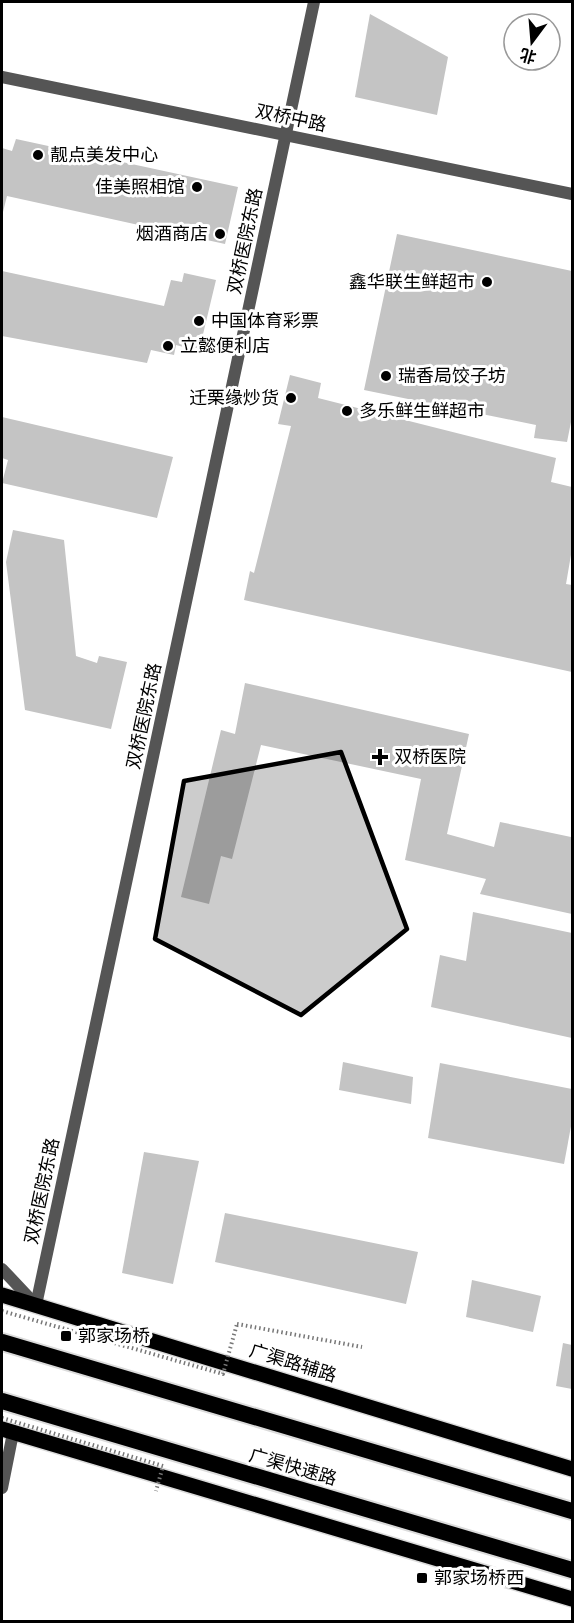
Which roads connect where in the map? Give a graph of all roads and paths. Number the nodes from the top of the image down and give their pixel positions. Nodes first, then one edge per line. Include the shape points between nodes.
1 (314, 2) edge
2 (2, 77) edge
3 (286, 135) junction
4 (573, 194) edge
5 (2, 1269) edge
6 (2, 1295) edge
7 (36, 1305) junction
8 (2, 1311) edge
9 (2, 1342) edge
10 (362, 1347) dead end
11 (2, 1401) edge
12 (2, 1418) edge
13 (7, 1431) edge
14 (573, 1469) edge
15 (2, 1488) edge
16 (156, 1491) dead end
17 (573, 1510) edge
18 (573, 1570) edge
19 (573, 1599) edge

1 - 3 street, 双桥医院东路
2 - 3 street, 双桥中路
3 - 4 street, 双桥中路
3 - 7 street, 双桥医院东路
5 - 7 street
6 - 7 main road, 广渠路辅路
7 - 14 main road, 广渠路辅路
8 - 10 path, bridge via 223,1374 237,1324
9 - 17 highway, 广渠快速路
11 - 18 highway, 广渠快速路
12 - 16 path, bridge via 163,1466
13 - 15 street
13 - 19 main road

